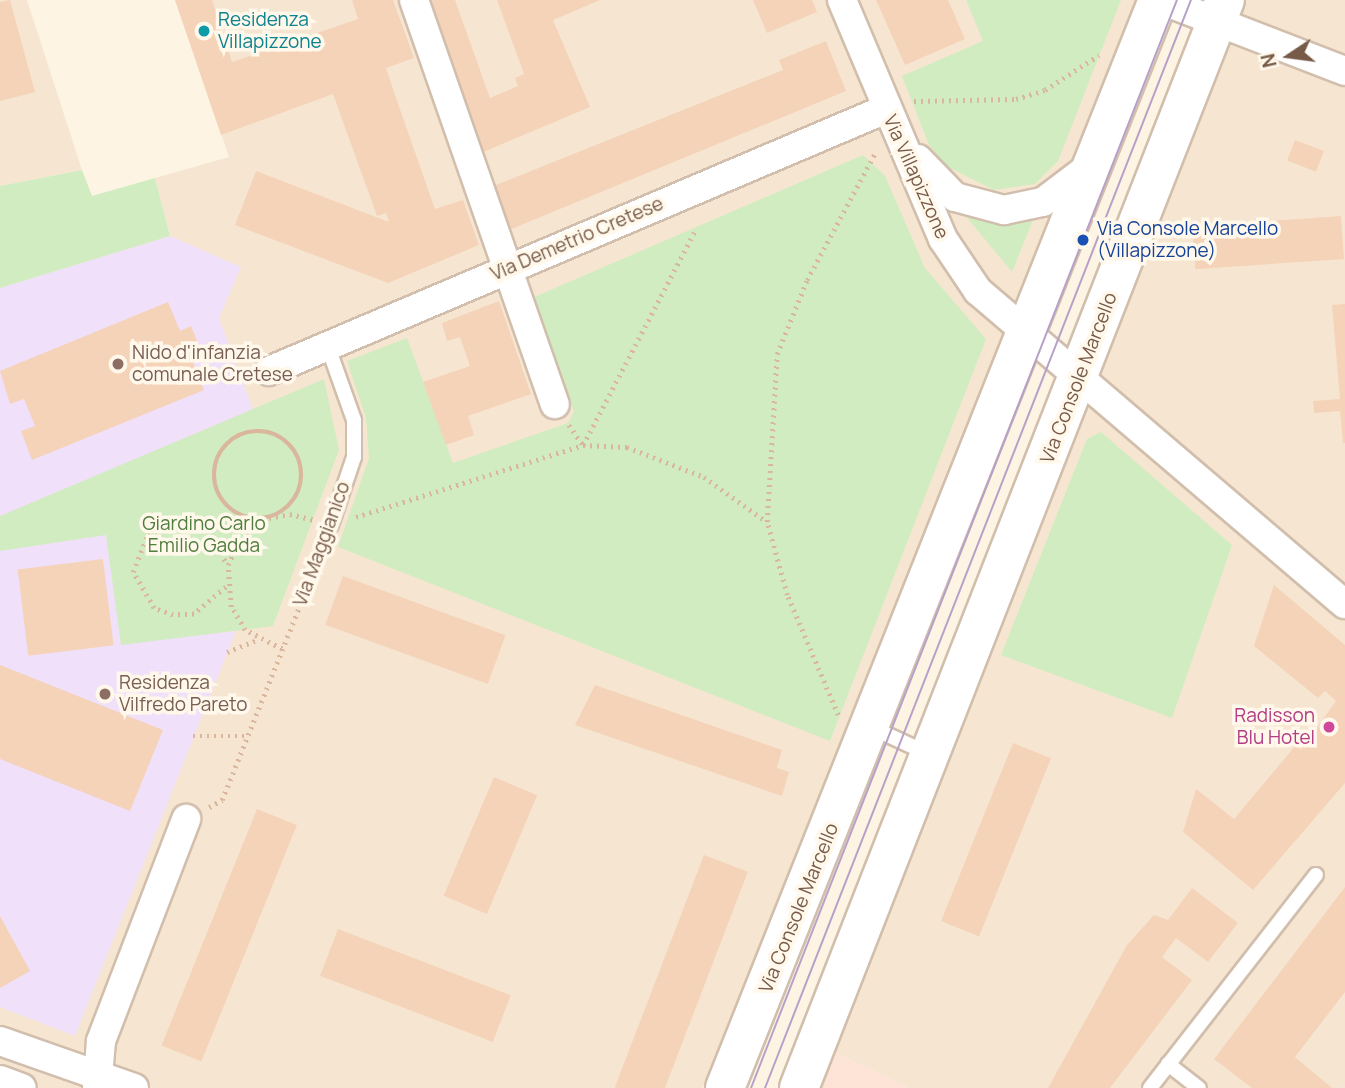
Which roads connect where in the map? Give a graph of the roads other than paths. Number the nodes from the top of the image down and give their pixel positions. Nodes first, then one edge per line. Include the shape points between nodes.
1 (414, 0) edge
2 (842, 0) edge
3 (1160, 0) edge
4 (1220, 11) edge
5 (1345, 71) edge
6 (897, 105) junction
7 (1097, 157) junction
8 (505, 270) junction
9 (1024, 332) junction
10 (328, 347) junction
11 (269, 371) dead end
12 (1079, 380) junction
13 (555, 404) dead end
14 (331, 525) road end
15 (1345, 604) edge
16 (872, 732) junction
17 (930, 754) junction
18 (186, 819) road end
19 (1316, 875) dead end
20 (0, 1041) edge
21 (1168, 1064) junction
22 (0, 1080) edge
23 (97, 1081) edge
24 (22, 1088) edge
25 (134, 1088) edge
26 (725, 1088) edge
27 (799, 1088) edge
28 (1150, 1088) edge
29 (1199, 1088) edge

1 - 8 street
2 - 6 street, Via Villapizzone
3 - 4 street
3 - 7 main road, Via Console Marcello
4 - 5 street
4 - 12 main road, Via Console Marcello
6 - 7 street via 931,178 980,209 1030,208 1076,182
6 - 8 street, Via Demetrio Cretese
6 - 9 street, Via Villapizzone via 960,268
7 - 9 main road, Via Console Marcello
8 - 10 street, Via Demetrio Cretese
8 - 13 street
9 - 12 street, Via Villapizzone
9 - 16 main road, Via Console Marcello
10 - 11 street, Via Demetrio Cretese
10 - 14 lane, Via Maggianico via 354,419 354,457
12 - 15 street
12 - 17 main road, Via Console Marcello
16 - 17 lane
16 - 26 main road, Via Console Marcello
17 - 27 main road, Via Console Marcello
18 - 23 street via 101,1041
19 - 21 lane
20 - 23 street
21 - 28 lane
21 - 29 lane
22 - 24 street
23 - 25 street

